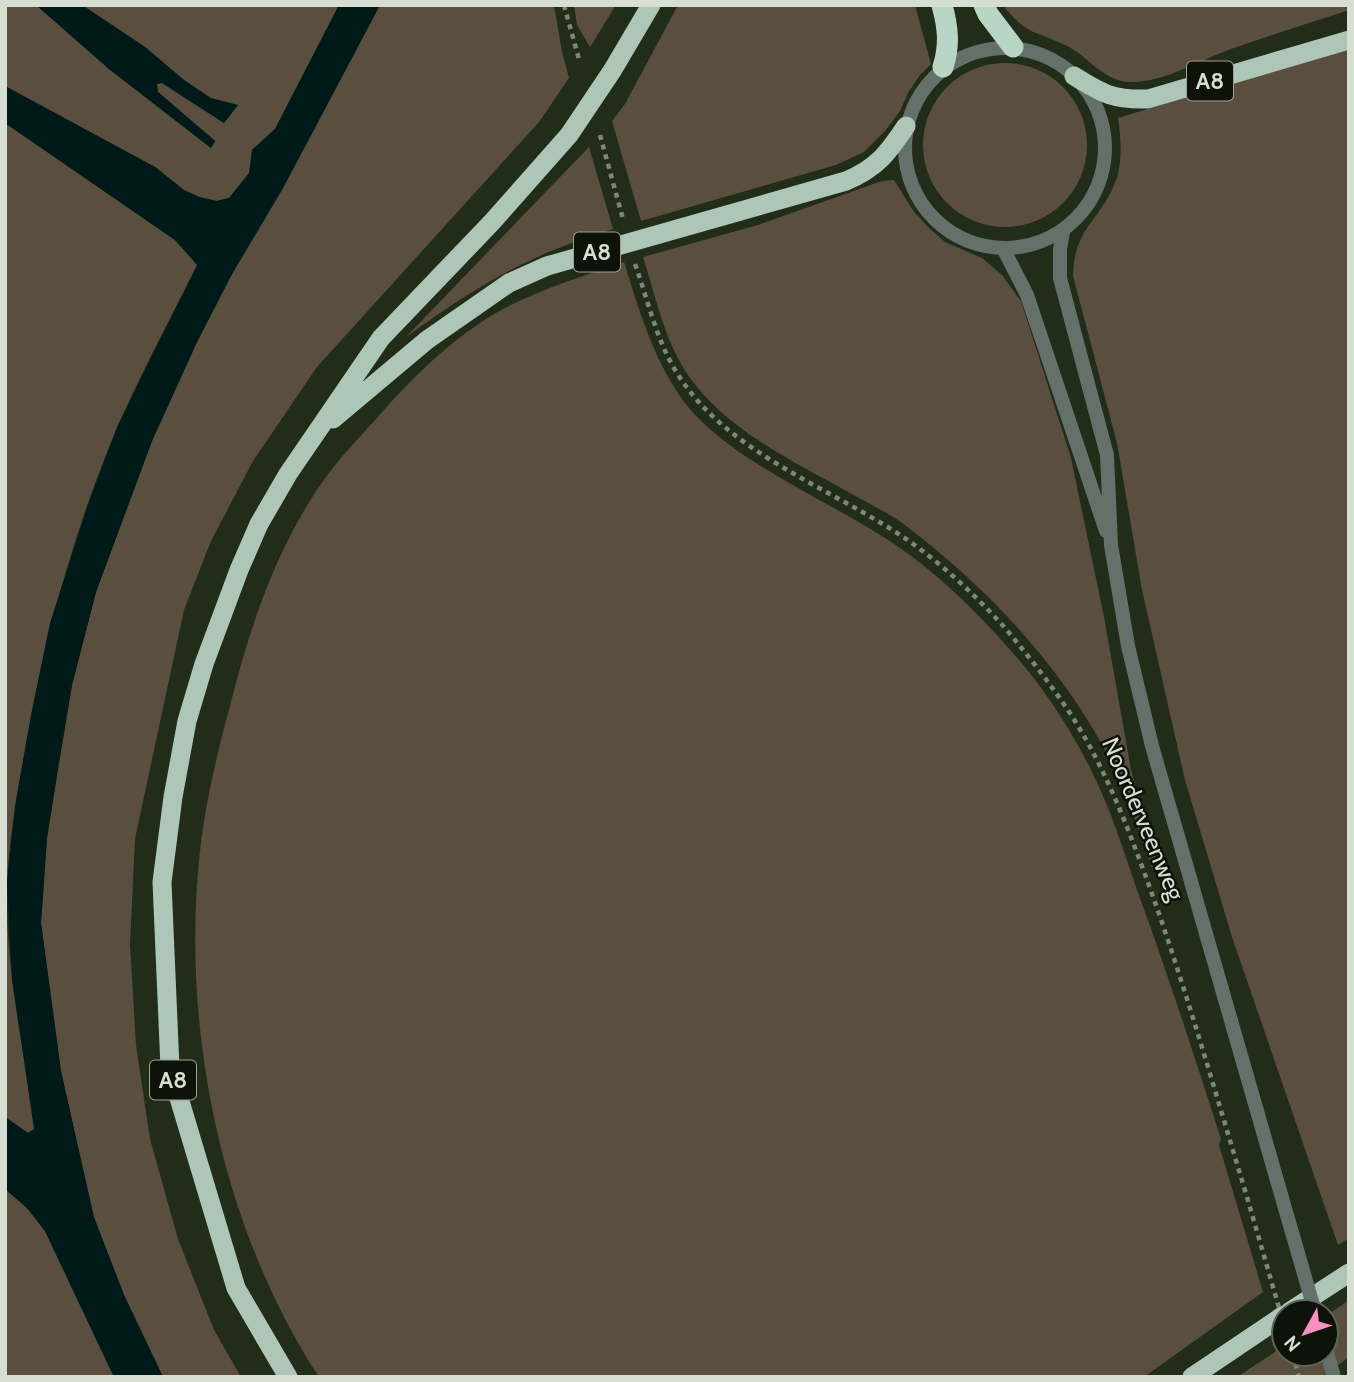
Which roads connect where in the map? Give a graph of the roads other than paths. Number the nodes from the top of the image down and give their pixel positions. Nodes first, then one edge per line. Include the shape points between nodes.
1 (651, 5) edge
2 (942, 5) edge
3 (985, 5) edge
4 (1349, 40) edge
5 (1013, 47) junction
6 (943, 68) junction
7 (1074, 76) junction
8 (906, 126) junction
9 (1063, 232) junction
10 (1004, 250) junction
11 (313, 435) junction
12 (1111, 545) junction
13 (1349, 1273) edge
14 (1311, 1298) edge
15 (1311, 1298) edge
16 (1270, 1324) edge
17 (288, 1377) edge
18 (1192, 1377) edge

1 - 11 highway, A8 via 569,135 381,338
2 - 6 highway via 948,28
3 - 5 highway
4 - 7 highway, A8 via 1148,99 1103,94
5 - 6 street via 982,49
5 - 7 street via 1053,60
6 - 8 street via 916,98
7 - 9 street via 1090,95 1104,130 1104,163 1095,196
8 - 10 street via 904,155 925,209 947,231 975,246
8 - 11 highway, A8 via 887,155 867,172 846,181 547,267 509,283 427,340
9 - 10 street via 1031,247
9 - 12 street, Noorderveenweg via 1060,278 1107,455
10 - 12 street, Noorderveenweg via 1027,295
11 - 17 highway, A8 via 260,524 204,664 187,721 162,883 170,1068 236,1288
12 - 14 street, Noorderveenweg, bridge via 1128,646 1152,746
13 - 15 highway
16 - 18 highway

